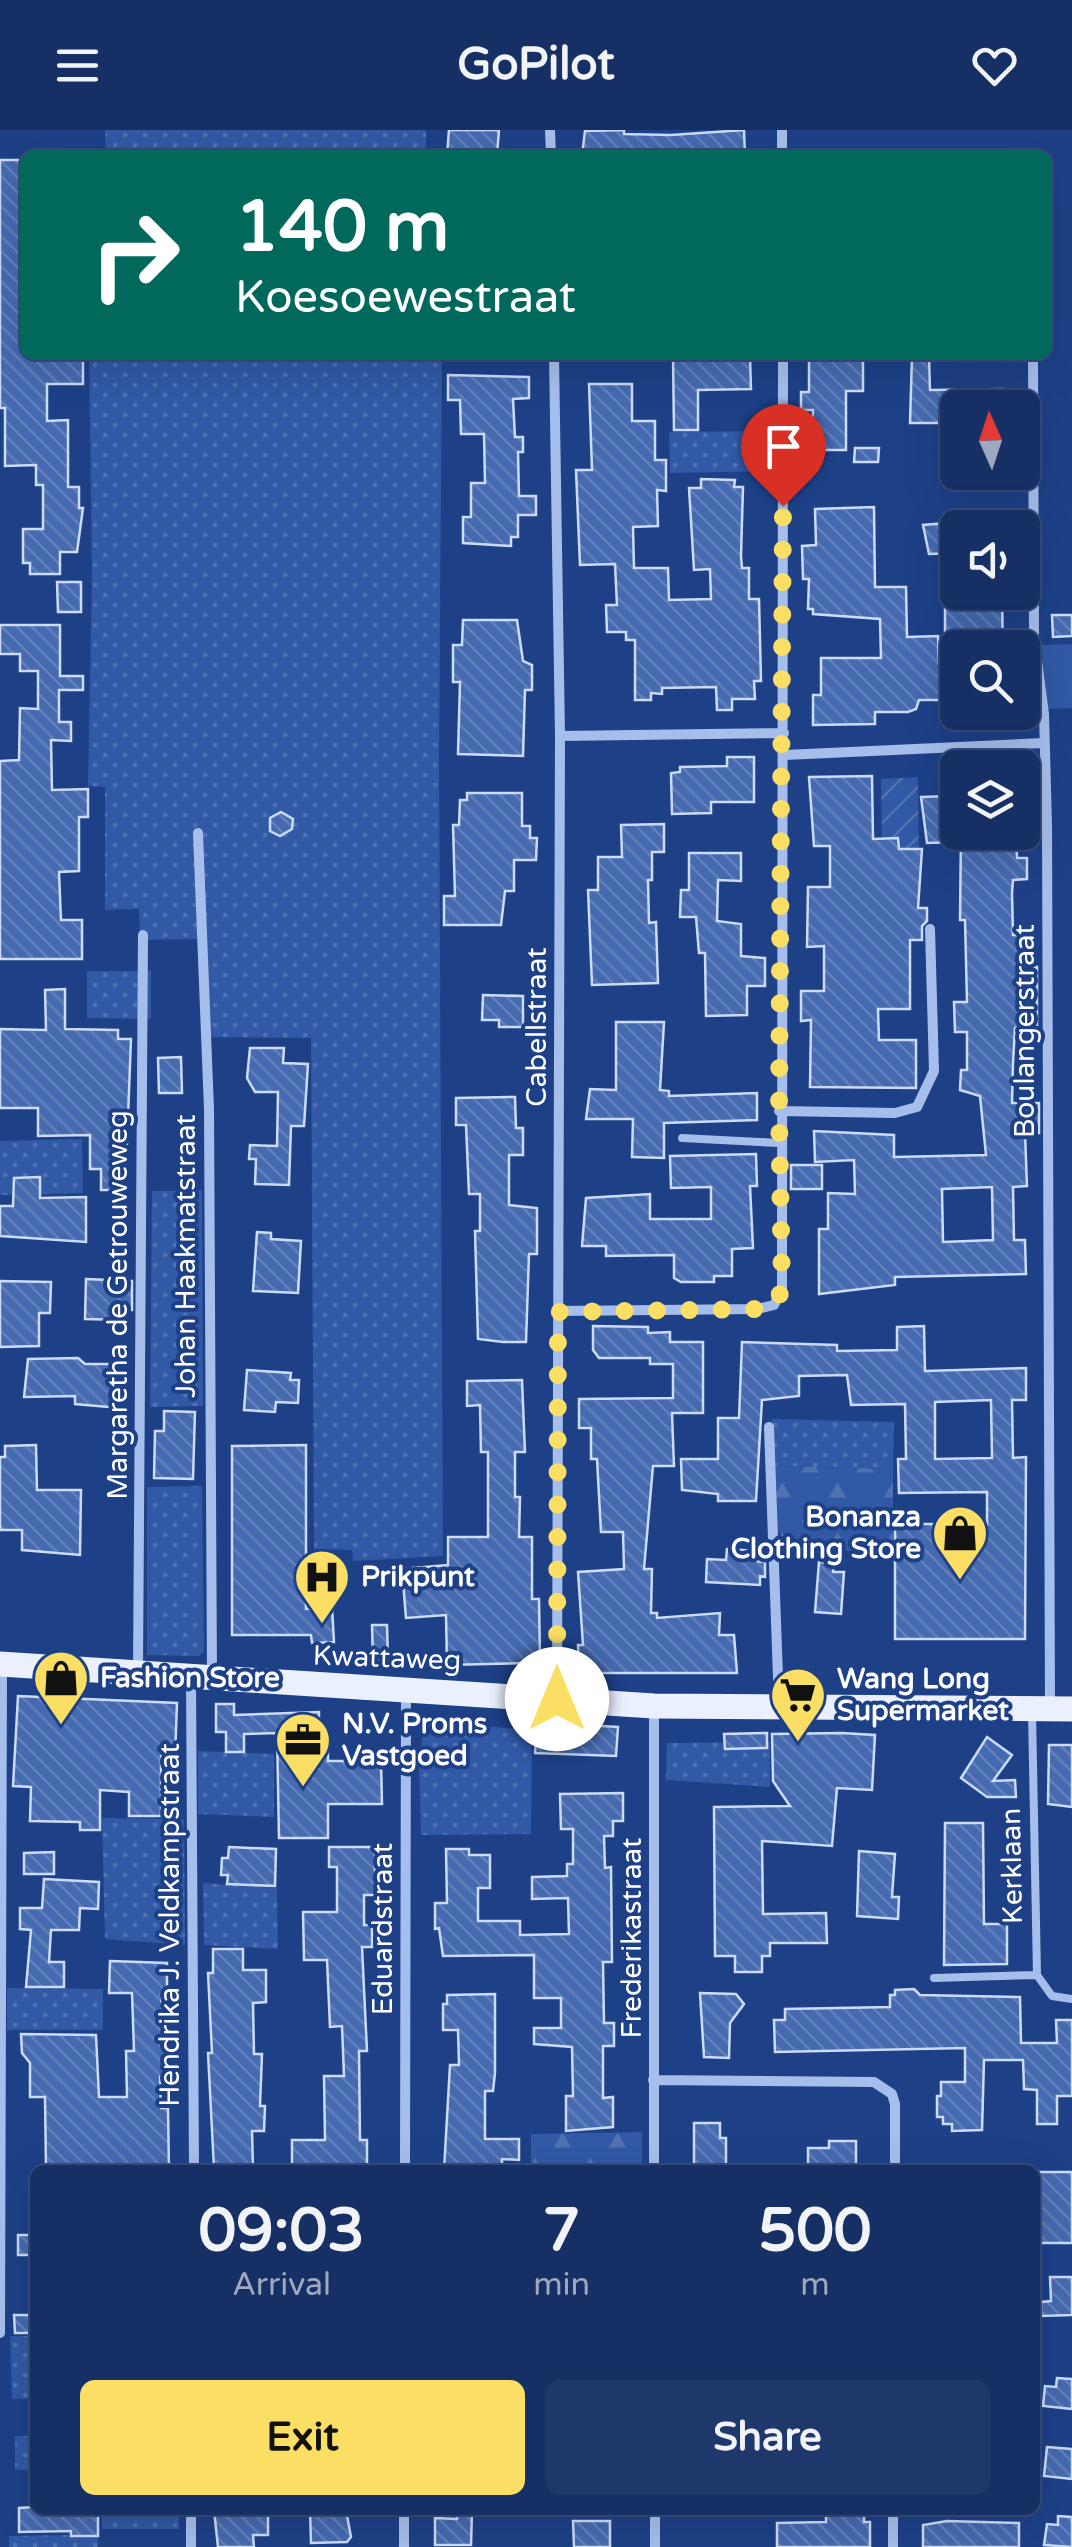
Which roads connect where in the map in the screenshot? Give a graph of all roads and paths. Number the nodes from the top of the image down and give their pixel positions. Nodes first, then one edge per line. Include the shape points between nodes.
1 (554, 360) edge
2 (783, 360) edge
3 (1033, 360) edge
4 (784, 734) junction
5 (560, 736) junction
6 (1043, 743) junction
7 (785, 755) junction
8 (198, 833) dead end
9 (930, 929) dead end
10 (143, 936) dead end
11 (779, 1111) junction
12 (682, 1138) dead end
13 (780, 1142) junction
14 (558, 1312) junction
15 (769, 1427) dead end
16 (1, 1664) edge
17 (138, 1675) junction
18 (202, 1679) junction
19 (406, 1688) junction
20 (557, 1699) junction
21 (654, 1706) junction
22 (779, 1706) junction
23 (1052, 1709) edge
24 (1037, 1975) junction
25 (934, 1978) dead end
26 (1072, 1999) edge
27 (653, 2080) junction
28 (194, 2165) edge
29 (405, 2165) edge
30 (654, 2165) edge
31 (895, 2165) edge
32 (0, 2333) edge
33 (191, 2515) edge
34 (404, 2515) edge
35 (655, 2515) edge
36 (893, 2515) edge
37 (191, 2547) edge
38 (404, 2547) edge
39 (655, 2547) edge
40 (893, 2547) edge

1 - 5 street, Cabellstraat
2 - 4 street
3 - 6 street, Boulangerstraat via 1034,636
4 - 5 street
4 - 7 street
5 - 14 street, Cabellstraat
6 - 7 street
6 - 23 street, Boulangerstraat
7 - 11 street
8 - 18 street, Johan Haakmatstraat via 209,1109
9 - 11 street via 934,1071 917,1106 895,1113
10 - 17 street, Margaretha de Getrouweweg
11 - 13 street
12 - 13 lane
13 - 14 street via 782,1290 774,1305
14 - 20 street, Cabellstraat
15 - 22 street
16 - 17 main road, Kwattaweg
16 - 32 street
17 - 18 main road, Kwattaweg
18 - 19 main road, Kwattaweg
18 - 28 street, Hendrika J. Veldkampstraat
19 - 20 main road, Kwattaweg
19 - 29 street, Eduardstraat
20 - 21 main road, Kwattaweg
21 - 22 main road, Kwattaweg
21 - 27 street, Frederikastraat
22 - 23 main road, Kwattaweg
23 - 24 lane, Kerklaan
24 - 25 lane
24 - 26 lane via 1052,1996
27 - 30 street, Frederikastraat
27 - 31 street via 874,2082 896,2104
33 - 37 street
34 - 38 street
35 - 39 street
36 - 40 street

